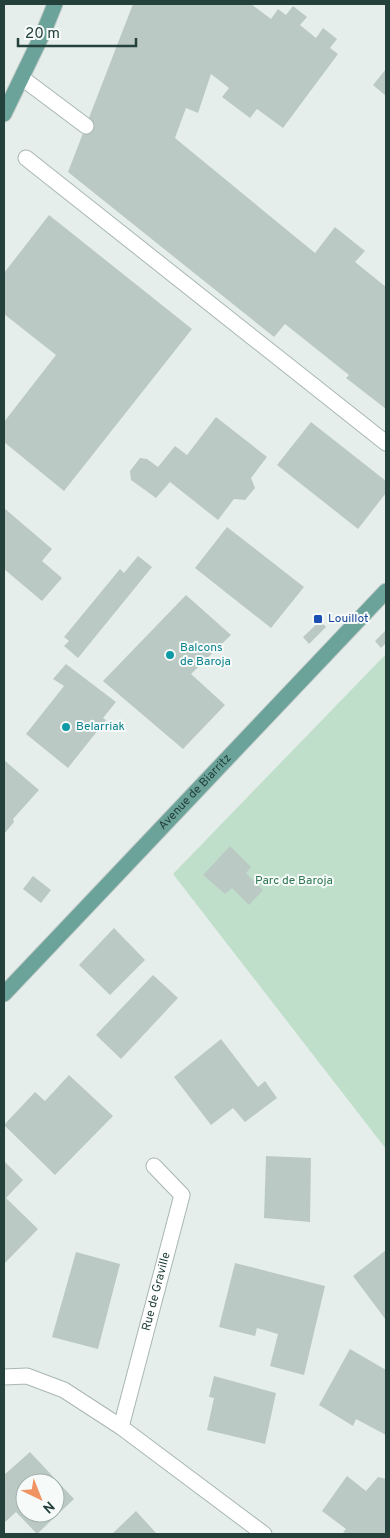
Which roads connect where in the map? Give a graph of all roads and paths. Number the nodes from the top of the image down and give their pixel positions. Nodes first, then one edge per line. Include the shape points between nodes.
1 (55, 4) edge
2 (22, 78) junction
3 (4, 114) edge
4 (86, 126) dead end
5 (26, 158) dead end
6 (386, 443) edge
7 (386, 591) edge
8 (4, 994) edge
9 (154, 1166) dead end
10 (4, 1377) edge
11 (121, 1427) junction
12 (264, 1534) edge

1 - 2 main road
2 - 3 main road
2 - 4 street
5 - 6 street
7 - 8 main road, Avenue de Biarritz
9 - 11 street, Rue de Graville via 182,1195
10 - 11 street via 27,1376 64,1390
11 - 12 street

